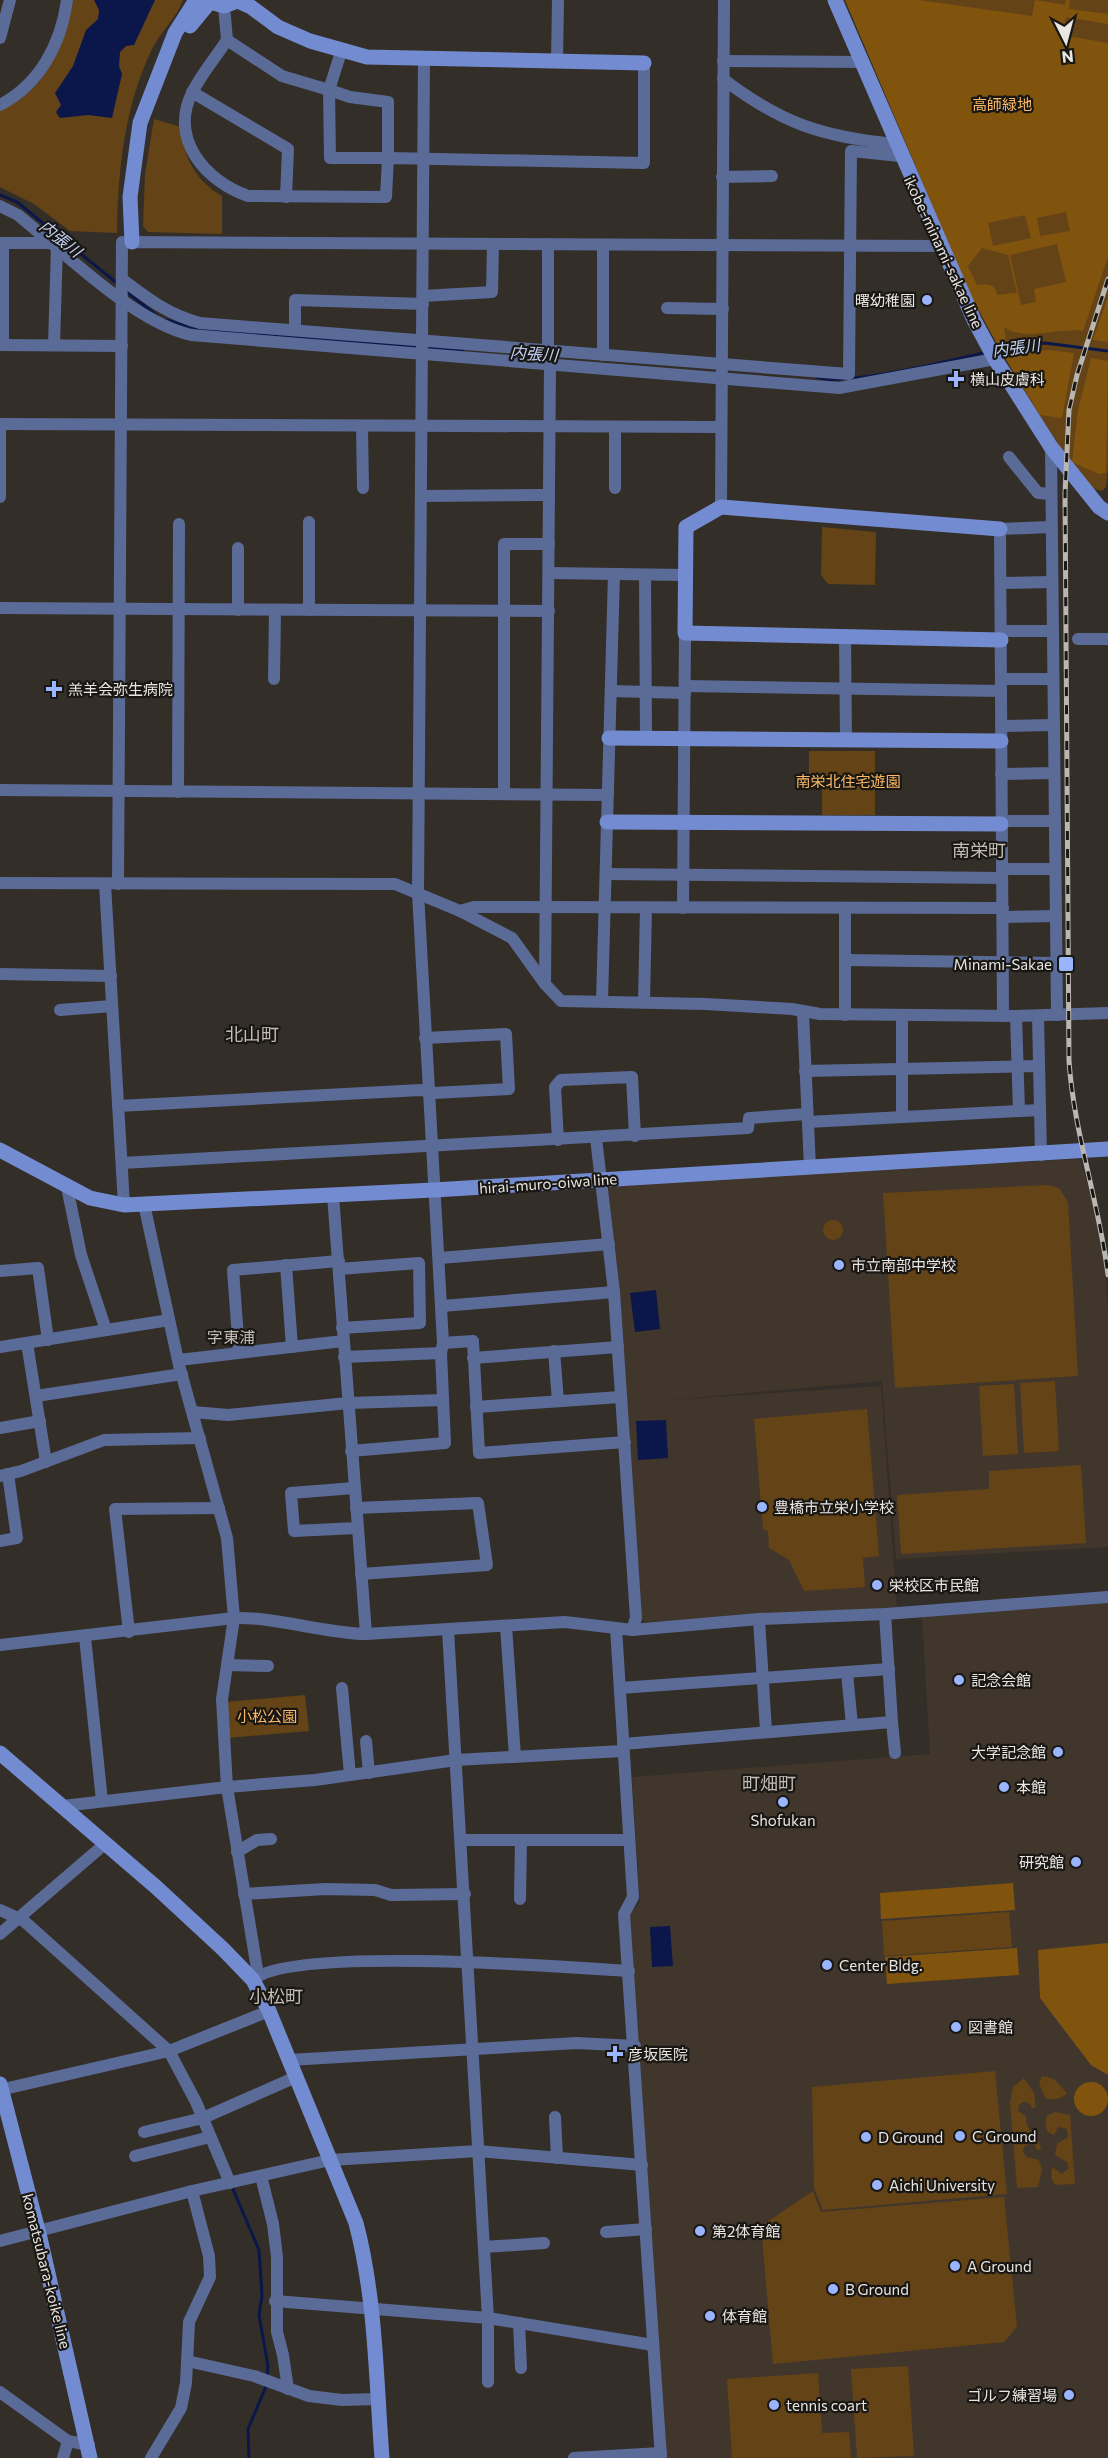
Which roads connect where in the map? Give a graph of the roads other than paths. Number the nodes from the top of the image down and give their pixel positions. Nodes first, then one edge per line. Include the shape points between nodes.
1 (10, 0) edge
2 (67, 0) edge
3 (257, 0) edge
4 (558, 0) edge
5 (724, 0) edge
6 (835, 0) edge
7 (219, 2) edge
8 (3, 17) edge
9 (298, 35) junction
10 (0, 38) edge
11 (227, 40) junction
12 (341, 52) junction
13 (424, 60) junction
14 (557, 60) junction
15 (723, 61) junction
16 (860, 62) junction
17 (644, 63) joint
18 (723, 78) junction
19 (329, 90) junction
20 (192, 92) junction
21 (1, 103) edge
22 (898, 150) junction
23 (388, 158) junction
24 (424, 158) junction
25 (772, 176) dead end
26 (722, 177) junction
27 (286, 197) junction
28 (0, 206) edge
29 (132, 242) junction
30 (423, 242) junction
31 (2, 243) edge
32 (55, 244) junction
33 (494, 244) junction
34 (548, 244) junction
35 (603, 245) junction
36 (723, 246) junction
37 (940, 246) junction
38 (850, 247) junction
39 (123, 280) junction
40 (122, 300) junction
41 (423, 300) junction
42 (667, 308) dead end
43 (723, 309) junction
44 (295, 330) junction
45 (423, 340) junction
46 (1, 345) edge
47 (54, 345) junction
48 (122, 346) junction
49 (548, 351) junction
50 (992, 354) junction
51 (422, 355) junction
52 (603, 355) junction
53 (722, 364) junction
54 (550, 366) junction
55 (721, 380) junction
56 (0, 424) edge
57 (122, 425) junction
58 (362, 427) junction
59 (422, 427) junction
60 (615, 427) junction
61 (720, 427) junction
62 (549, 428) junction
63 (1051, 447) junction
64 (1009, 457) dead end
65 (363, 488) dead end
66 (615, 488) dead end
67 (1051, 494) junction
68 (548, 495) junction
69 (422, 496) junction
70 (0, 497) edge
71 (721, 507) junction
72 (1108, 513) edge
73 (309, 522) dead end
74 (179, 524) dead end
75 (1051, 527) junction
76 (1000, 529) junction
77 (549, 544) junction
78 (238, 548) dead end
79 (549, 573) junction
80 (614, 574) junction
81 (645, 575) junction
82 (685, 575) junction
83 (1052, 582) junction
84 (1000, 583) junction
85 (0, 608) edge
86 (121, 609) junction
87 (179, 609) junction
88 (238, 610) junction
89 (275, 610) junction
90 (309, 610) junction
91 (420, 610) junction
92 (504, 610) junction
93 (549, 610) junction
94 (1052, 631) junction
95 (685, 633) junction
96 (846, 636) junction
97 (1001, 636) junction
98 (1078, 639) dead end
99 (1108, 639) edge
100 (274, 679) dead end
101 (1052, 679) junction
102 (1001, 685) junction
103 (684, 689) junction
104 (845, 689) junction
105 (610, 691) junction
106 (644, 692) junction
107 (1054, 725) junction
108 (1001, 733) junction
109 (609, 738) junction
110 (646, 738) junction
111 (684, 739) junction
112 (846, 740) junction
113 (1054, 773) junction
114 (1001, 774) junction
115 (0, 790) edge
116 (119, 791) junction
117 (178, 792) junction
118 (419, 793) junction
119 (504, 794) junction
120 (546, 794) junction
121 (608, 795) junction
122 (1054, 821) junction
123 (607, 822) junction
124 (684, 823) junction
125 (1001, 824) junction
126 (1055, 869) junction
127 (1002, 873) junction
128 (606, 874) junction
129 (683, 876) junction
130 (0, 884) edge
131 (112, 884) junction
132 (418, 893) junction
133 (546, 908) junction
134 (604, 908) junction
135 (646, 908) junction
136 (683, 908) junction
137 (845, 909) junction
138 (460, 911) junction
139 (1003, 912) junction
140 (1055, 916) junction
141 (846, 960) junction
142 (1003, 963) junction
143 (1056, 963) junction
144 (0, 974) edge
145 (111, 976) junction
146 (545, 984) junction
147 (602, 1001) junction
148 (644, 1002) junction
149 (112, 1006) junction
150 (60, 1010) dead end
151 (802, 1012) junction
152 (1108, 1013) edge
153 (845, 1015) junction
154 (902, 1015) junction
155 (1057, 1015) junction
156 (1010, 1016) junction
157 (1038, 1016) junction
158 (425, 1038) junction
159 (1018, 1066) junction
160 (1038, 1066) junction
161 (902, 1068) junction
162 (805, 1071) junction
163 (427, 1091) junction
164 (118, 1106) junction
165 (1039, 1110) junction
166 (1019, 1111) junction
167 (902, 1117) junction
168 (808, 1118) junction
169 (635, 1136) junction
170 (596, 1138) junction
171 (558, 1140) junction
172 (430, 1148) junction
173 (1108, 1149) edge
174 (0, 1150) edge
175 (1041, 1155) junction
176 (122, 1162) junction
177 (810, 1168) junction
178 (599, 1179) junction
179 (66, 1187) junction
180 (434, 1190) junction
181 (333, 1195) junction
182 (144, 1204) junction
183 (124, 1205) junction
184 (609, 1244) junction
185 (440, 1258) junction
186 (286, 1264) junction
187 (339, 1265) junction
188 (0, 1271) edge
189 (614, 1292) junction
190 (442, 1306) junction
191 (169, 1320) junction
192 (342, 1328) junction
193 (105, 1330) junction
194 (48, 1340) junction
195 (343, 1341) junction
196 (27, 1343) junction
197 (0, 1347) edge
198 (292, 1347) junction
199 (618, 1347) junction
200 (442, 1348) junction
201 (554, 1351) junction
202 (239, 1352) junction
203 (344, 1357) junction
204 (473, 1358) junction
205 (179, 1360) junction
206 (182, 1374) junction
207 (36, 1396) junction
208 (620, 1397) junction
209 (443, 1400) junction
210 (558, 1401) junction
211 (348, 1403) junction
212 (476, 1407) junction
213 (193, 1412) junction
214 (40, 1421) junction
215 (0, 1428) edge
216 (200, 1438) junction
217 (625, 1442) junction
218 (351, 1451) junction
219 (46, 1462) junction
220 (4, 1475) edge
221 (354, 1488) junction
222 (219, 1508) junction
223 (356, 1508) junction
224 (357, 1528) junction
225 (0, 1542) edge
226 (361, 1574) junction
227 (1108, 1598) edge
228 (885, 1614) junction
229 (234, 1618) junction
230 (759, 1620) junction
231 (506, 1626) junction
232 (616, 1628) junction
233 (448, 1630) junction
234 (632, 1630) junction
235 (129, 1632) junction
236 (366, 1634) junction
237 (85, 1637) junction
238 (0, 1645) edge
239 (227, 1665) junction
240 (268, 1666) dead end
241 (889, 1669) junction
242 (847, 1673) junction
243 (761, 1678) junction
244 (342, 1688) dead end
245 (620, 1688) junction
246 (892, 1722) junction
247 (852, 1725) junction
248 (766, 1731) junction
249 (366, 1741) dead end
250 (623, 1748) junction
251 (0, 1753) edge
252 (895, 1753) dead end
253 (515, 1757) junction
254 (456, 1760) junction
255 (369, 1773) junction
256 (350, 1775) junction
257 (227, 1786) junction
258 (102, 1801) junction
259 (63, 1806) junction
260 (272, 1839) dead end
261 (462, 1840) junction
262 (521, 1840) junction
263 (629, 1840) junction
264 (106, 1843) junction
265 (237, 1852) junction
266 (244, 1894) junction
267 (465, 1894) junction
268 (520, 1899) dead end
269 (0, 1910) edge
270 (19, 1918) junction
271 (0, 1934) edge
272 (468, 1961) junction
273 (629, 1971) junction
274 (256, 1978) junction
275 (269, 2011) junction
276 (634, 2046) junction
277 (473, 2049) junction
278 (169, 2051) junction
279 (289, 2060) junction
280 (296, 2077) junction
281 (0, 2088) edge
282 (555, 2117) dead end
283 (202, 2118) junction
284 (144, 2132) dead end
285 (210, 2137) junction
286 (478, 2151) junction
287 (135, 2156) dead end
288 (557, 2158) junction
289 (330, 2160) junction
290 (642, 2165) junction
291 (261, 2176) junction
292 (230, 2183) junction
293 (192, 2192) junction
294 (646, 2229) junction
295 (38, 2232) junction
296 (606, 2232) dead end
297 (0, 2241) edge
298 (544, 2243) dead end
299 (483, 2247) junction
300 (275, 2301) junction
301 (371, 2307) junction
302 (488, 2318) junction
303 (519, 2323) junction
304 (653, 2344) junction
305 (187, 2361) junction
306 (521, 2368) dead end
307 (488, 2382) dead end
308 (288, 2389) junction
309 (0, 2392) edge
310 (378, 2399) junction
311 (68, 2441) junction
312 (90, 2452) edge
313 (661, 2455) edge
314 (63, 2458) edge
315 (151, 2458) edge
316 (382, 2458) edge
317 (574, 2458) edge

1 - 8 street
2 - 21 street via 52,54 31,83
3 - 9 street
4 - 14 street
5 - 15 street
6 - 16 street, ikobe-minami-sakae line
7 - 9 street via 251,7 278,27
7 - 11 street
7 - 29 street via 168,55 140,123 130,197
8 - 10 street
9 - 12 street
11 - 19 street via 282,76
11 - 20 street
12 - 13 street
12 - 19 street
13 - 14 street
13 - 24 street
14 - 17 street
15 - 16 street
15 - 18 street
16 - 22 street, ikobe-minami-sakae line
17 - 24 street via 644,163
18 - 22 street via 768,111 791,122
18 - 26 street
19 - 23 street via 388,102
19 - 23 street via 330,158
20 - 27 street via 288,149
20 - 27 street via 187,139 206,170 229,190 248,196
22 - 37 street, ikobe-minami-sakae line
22 - 38 street via 851,151
23 - 24 street
23 - 27 street via 386,197
24 - 30 street
25 - 26 street
26 - 36 street
28 - 32 street
29 - 30 street
29 - 39 street via 122,242
30 - 33 street
30 - 41 street
31 - 32 street
31 - 46 street
32 - 40 street
32 - 47 street
33 - 34 street
33 - 41 street via 492,292
34 - 35 street
34 - 49 street
35 - 36 street
35 - 52 street
36 - 38 street
36 - 43 street
37 - 38 street
37 - 50 street, ikobe-minami-sakae line
38 - 53 street via 849,374
39 - 40 street
39 - 44 street via 179,318
40 - 48 street
40 - 51 street via 155,323 190,334
41 - 44 street via 295,300
41 - 45 street
42 - 43 street
43 - 53 street
44 - 45 street
45 - 49 street
45 - 51 street
46 - 47 street
47 - 48 street
48 - 57 street
49 - 52 street
50 - 55 street via 839,388
50 - 63 street, ikobe-minami-sakae line
51 - 54 street
51 - 59 street
52 - 53 street
53 - 55 street
54 - 55 street
54 - 62 street
55 - 61 street
56 - 57 street
56 - 70 street
57 - 58 street
57 - 86 street
58 - 59 street
58 - 65 street
59 - 62 street
59 - 69 street
60 - 61 street
60 - 62 street
60 - 66 street
61 - 71 street
62 - 68 street
63 - 67 street
63 - 72 street, ikobe-minami-sakae line via 1098,507
64 - 67 street via 1038,493
67 - 75 street
68 - 69 street
68 - 77 street
69 - 91 street
71 - 76 street
71 - 82 street via 686,527
73 - 90 street
74 - 87 street
75 - 76 street
75 - 83 street
76 - 84 street
77 - 79 street
77 - 92 street via 504,544
78 - 88 street
79 - 80 street
79 - 93 street
80 - 81 street
80 - 105 street
81 - 82 street
81 - 106 street
82 - 95 street
83 - 84 street
83 - 94 street
84 - 97 street
85 - 86 street
86 - 87 street
86 - 116 street
87 - 88 street
87 - 117 street
88 - 89 street
89 - 90 street
89 - 100 street
90 - 91 street
91 - 92 street
91 - 118 street
92 - 93 street
92 - 119 street
93 - 120 street
94 - 97 street
94 - 101 street
95 - 96 street
95 - 103 street
96 - 97 street
96 - 104 street
97 - 102 street
98 - 99 street
101 - 102 street
101 - 107 street
102 - 104 street
102 - 108 street
103 - 104 street
103 - 106 street
103 - 111 street
104 - 112 street
105 - 106 street
105 - 109 street
106 - 110 street
107 - 108 street
107 - 113 street
108 - 112 street
108 - 114 street
109 - 110 street
109 - 121 street
110 - 111 street
111 - 112 street
111 - 124 street
113 - 114 street
113 - 122 street
114 - 125 street
115 - 116 street
116 - 117 street
116 - 131 street
117 - 118 street
118 - 119 street
118 - 132 street
119 - 120 street
120 - 121 street
120 - 133 street
121 - 123 street
122 - 125 street
122 - 126 street
123 - 124 street
123 - 128 street
124 - 125 street
124 - 129 street
125 - 127 street
126 - 127 street
126 - 140 street
127 - 129 street
127 - 139 street
128 - 129 street
128 - 134 street
129 - 136 street
130 - 131 street
131 - 132 street via 395,884
131 - 145 street
132 - 138 street
132 - 158 street
133 - 134 street
133 - 138 street via 474,907
133 - 146 street
134 - 135 street
134 - 147 street
135 - 136 street
135 - 148 street
136 - 137 street
137 - 139 street
137 - 141 street
138 - 146 street via 512,938
139 - 140 street
139 - 142 street
140 - 143 street
141 - 142 street
141 - 153 street
142 - 143 street
142 - 156 street
143 - 155 street
144 - 145 street
145 - 149 street
146 - 147 street via 561,1001
147 - 148 street
148 - 151 street
149 - 150 street
149 - 164 street
151 - 153 street
151 - 162 street
152 - 155 street
153 - 154 street
154 - 156 street
154 - 161 street
155 - 157 street
156 - 157 street
156 - 159 street
157 - 160 street
158 - 163 street
158 - 163 street via 506,1034 509,1089 434,1094
159 - 160 street
159 - 161 street
159 - 166 street
160 - 165 street
161 - 162 street
161 - 167 street
162 - 168 street
163 - 164 street
163 - 172 street
164 - 176 street
165 - 166 street
165 - 175 street
166 - 167 street
167 - 168 street
168 - 169 street via 749,1118 748,1128
168 - 177 street
169 - 170 street
169 - 171 street via 632,1077 561,1080 555,1087
170 - 171 street
170 - 178 street
171 - 172 street
172 - 176 street
172 - 180 street
173 - 175 street, hirai-muro-oiwa line
174 - 179 street, hirai-muro-oiwa line
175 - 177 street, hirai-muro-oiwa line
176 - 183 street
177 - 178 street, hirai-muro-oiwa line
178 - 180 street, hirai-muro-oiwa line
178 - 184 street
179 - 183 street, hirai-muro-oiwa line via 104,1203
179 - 193 street via 81,1255
180 - 181 street, hirai-muro-oiwa line
180 - 185 street
181 - 182 street, hirai-muro-oiwa line
181 - 187 street
182 - 183 street, hirai-muro-oiwa line
182 - 191 street
184 - 185 street
184 - 189 street
185 - 190 street
186 - 187 street
186 - 198 street
186 - 202 street via 233,1270
187 - 192 street
187 - 192 street via 419,1263 420,1323
188 - 194 street via 38,1268
189 - 190 street
189 - 199 street
190 - 200 street
191 - 193 street
191 - 205 street
192 - 195 street
193 - 194 street
194 - 196 street
195 - 198 street
195 - 203 street
196 - 197 street
196 - 207 street
198 - 202 street
199 - 201 street
199 - 208 street
200 - 203 street
200 - 204 street via 473,1341
200 - 209 street
201 - 204 street
201 - 210 street
202 - 205 street
203 - 211 street
204 - 212 street
205 - 206 street
206 - 207 street
206 - 213 street
207 - 214 street
208 - 210 street
208 - 217 street
209 - 211 street
209 - 218 street via 445,1443
210 - 212 street
211 - 213 street via 228,1415
211 - 218 street
212 - 217 street via 479,1453
213 - 216 street
214 - 215 street
214 - 219 street
216 - 219 street via 104,1440
216 - 222 street
217 - 234 street via 636,1618
218 - 221 street
219 - 220 street
220 - 225 street via 17,1538
221 - 223 street
221 - 224 street via 291,1493 294,1531
222 - 229 street via 227,1538
222 - 235 street via 115,1509
223 - 224 street
223 - 226 street via 478,1503 487,1565
224 - 226 street
226 - 236 street
227 - 228 street
228 - 230 street
228 - 241 street
229 - 235 street
229 - 236 street
229 - 239 street
230 - 234 street
230 - 243 street
231 - 232 street via 565,1622
231 - 233 street
231 - 253 street
232 - 234 street
232 - 245 street
233 - 236 street
233 - 254 street
235 - 237 street
237 - 238 street
237 - 258 street
239 - 240 street
239 - 257 street via 222,1699
241 - 242 street
241 - 246 street
242 - 243 street
242 - 247 street
243 - 245 street
243 - 248 street
244 - 256 street
245 - 250 street
246 - 247 street
246 - 252 street
247 - 248 street
248 - 250 street
249 - 255 street
250 - 253 street
250 - 263 street
251 - 259 street
253 - 254 street
254 - 255 street
254 - 261 street
255 - 256 street
256 - 257 street
257 - 258 street
257 - 265 street
258 - 259 street
259 - 264 street
260 - 265 street via 257,1840
261 - 262 street
261 - 267 street
262 - 263 street
262 - 268 street
263 - 273 street via 633,1897 624,1914
264 - 270 street
264 - 274 street
265 - 266 street
266 - 267 street via 325,1889
266 - 274 street
267 - 272 street
269 - 270 street
270 - 271 street
270 - 278 street
272 - 273 street
272 - 274 street via 298,1965
272 - 277 street
273 - 276 street
274 - 275 street
275 - 278 street
275 - 279 street
276 - 277 street via 577,2043
276 - 290 street
277 - 279 street
277 - 286 street
278 - 281 street
278 - 283 street
279 - 280 street
280 - 283 street
280 - 289 street
281 - 295 street, komatsubara-koike line
282 - 288 street
283 - 284 street
283 - 285 street
285 - 287 street
285 - 292 street
286 - 288 street
286 - 289 street
286 - 299 street
288 - 290 street
289 - 291 street
289 - 301 street via 363,2248
290 - 294 street
291 - 292 street
291 - 300 street via 277,2257
292 - 293 street
293 - 295 street
293 - 305 street via 209,2256 210,2277 189,2322
294 - 296 street
294 - 304 street
295 - 297 street
295 - 312 street, komatsubara-koike line
298 - 299 street
299 - 302 street
300 - 301 street
300 - 308 street
301 - 302 street
301 - 310 street
302 - 303 street
302 - 307 street
303 - 304 street
303 - 306 street
304 - 313 street
305 - 308 street
305 - 315 street via 181,2408
308 - 310 street via 342,2400
309 - 311 street
310 - 316 street
311 - 312 street
311 - 314 street
313 - 317 street

